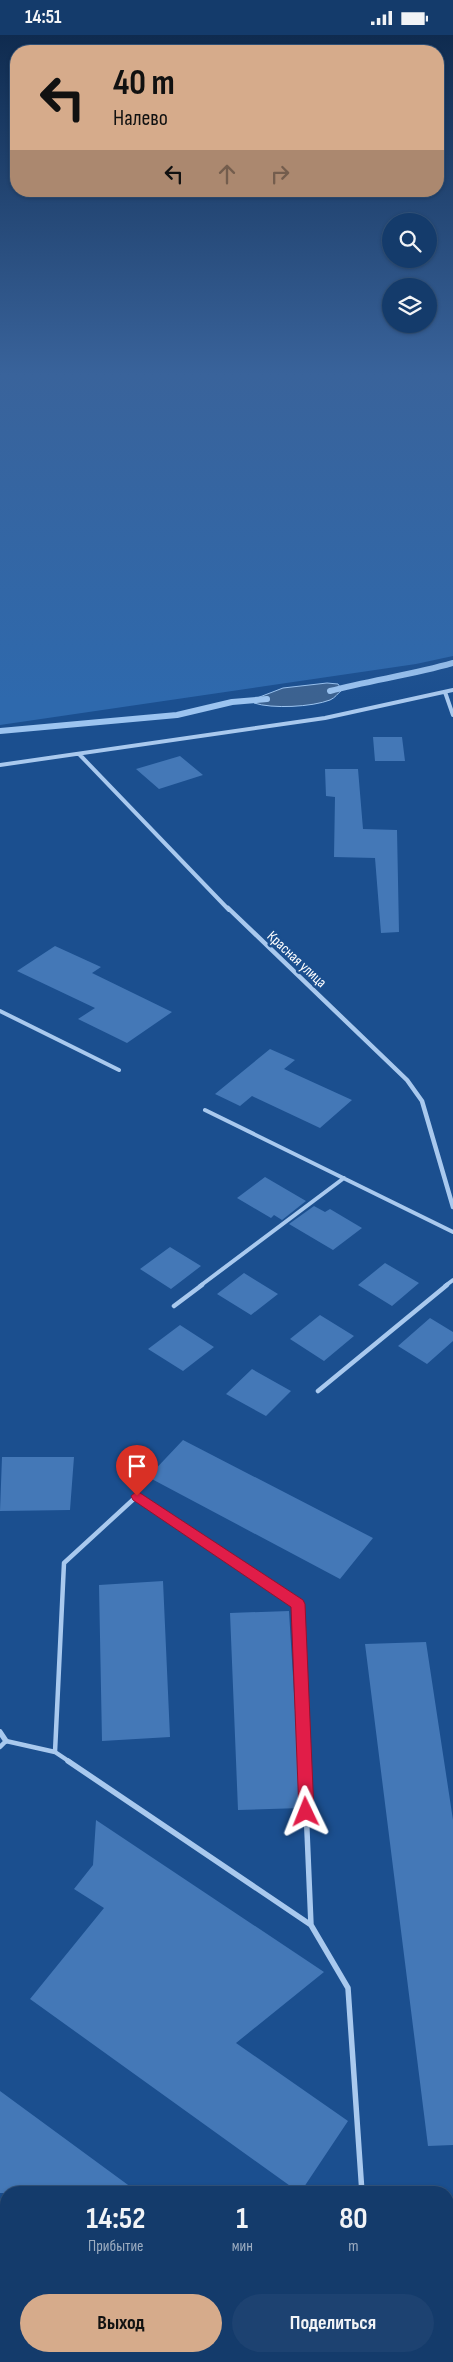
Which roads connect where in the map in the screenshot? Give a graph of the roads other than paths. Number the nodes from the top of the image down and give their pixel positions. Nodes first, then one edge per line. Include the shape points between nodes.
1 (453, 690) edge
2 (445, 692) junction
3 (453, 715) edge
4 (80, 754) junction
5 (0, 765) edge
6 (0, 1011) edge
7 (119, 1069) dead end
8 (205, 1110) dead end
9 (344, 1178) junction
10 (453, 1207) edge
11 (453, 1231) edge
12 (453, 1280) edge
13 (174, 1306) dead end
14 (318, 1391) dead end
15 (0, 1732) edge
16 (6, 1741) junction
17 (0, 1747) edge
18 (54, 1752) junction
19 (311, 1925) junction
20 (362, 2186) edge

1 - 2 street
2 - 3 street
2 - 4 street via 324,717
4 - 5 street
4 - 10 street, Красная улица via 254,937 408,1080 422,1101
6 - 7 lane
8 - 9 lane
9 - 11 lane
9 - 13 lane
12 - 14 lane
15 - 16 street
16 - 17 lane
16 - 18 lane
18 - 19 lane
18 - 19 lane via 64,1563 137,1496 298,1604
19 - 20 lane via 348,1988

